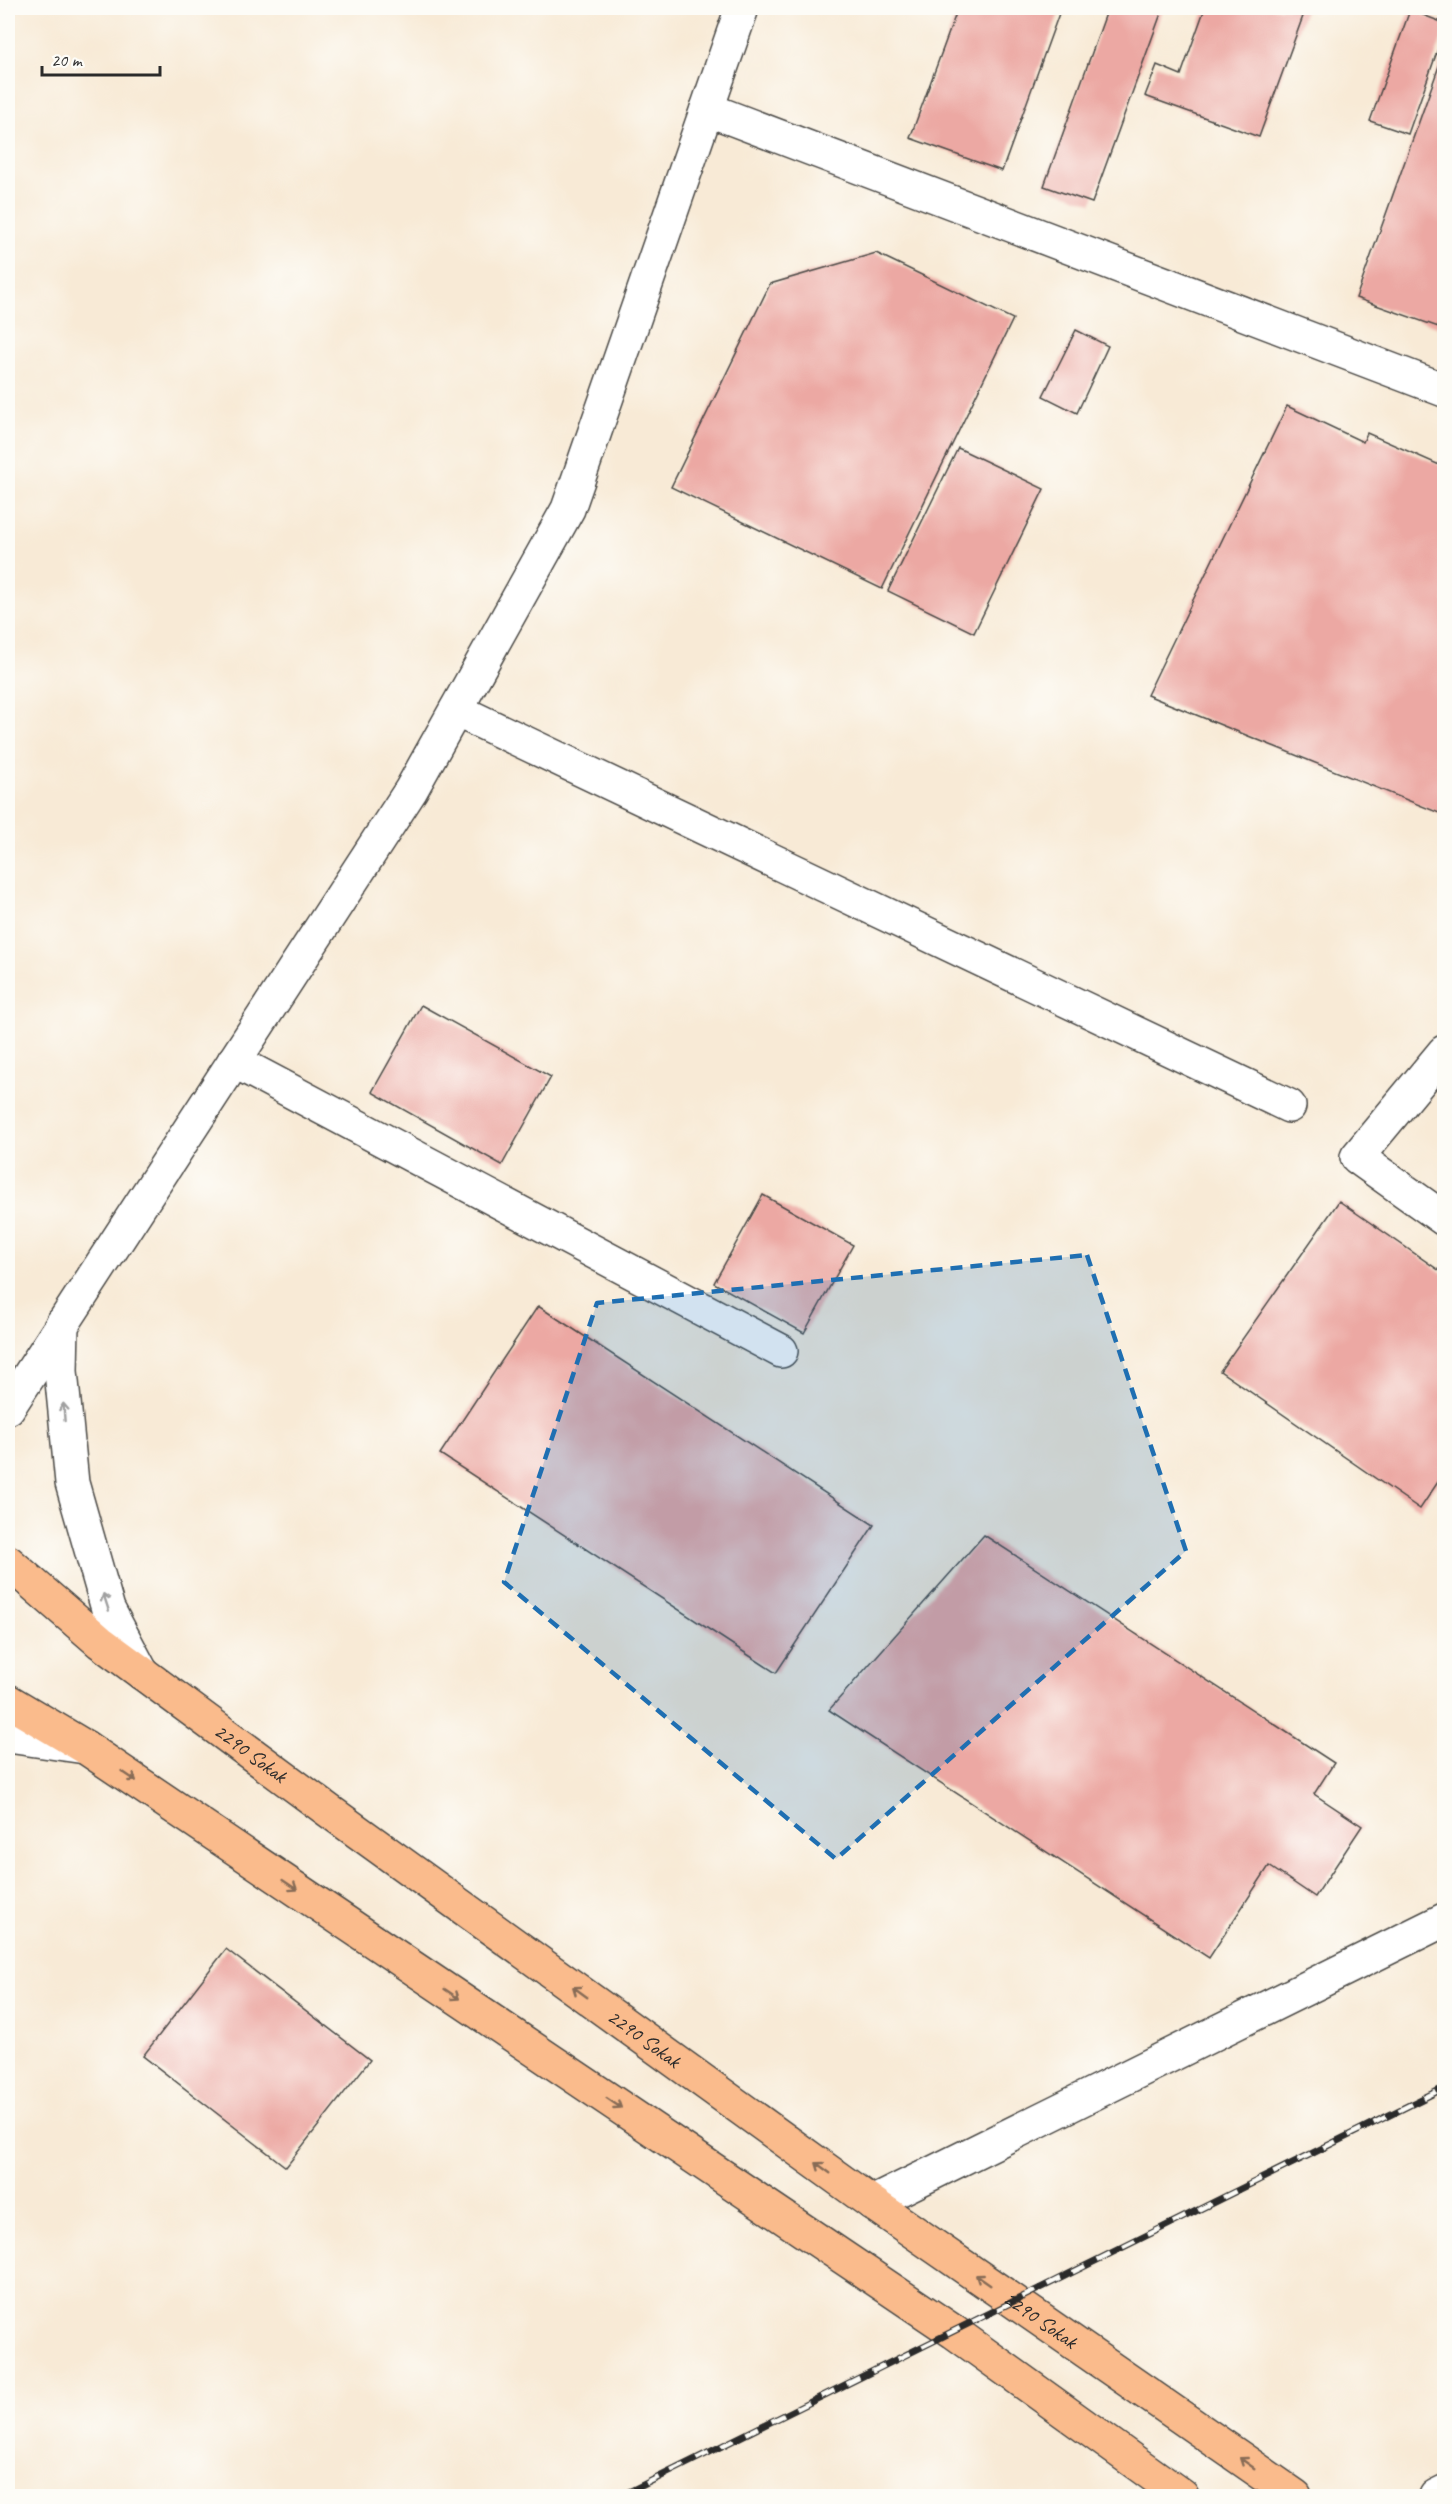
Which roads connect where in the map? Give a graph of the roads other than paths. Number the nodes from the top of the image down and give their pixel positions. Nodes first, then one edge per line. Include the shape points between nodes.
1 (742, 8) edge
2 (707, 109) junction
3 (1444, 390) edge
4 (456, 710) junction
5 (1444, 1052) edge
6 (234, 1061) junction
7 (1289, 1106) dead end
8 (1444, 1219) edge
9 (62, 1324) junction
10 (781, 1351) dead end
11 (8, 1408) edge
12 (8, 1562) edge
13 (142, 1672) junction
14 (8, 1701) edge
15 (8, 1736) edge
16 (85, 1747) junction
17 (1444, 1920) edge
18 (872, 2203) junction
19 (1444, 2492) edge
20 (1182, 2496) edge
21 (1295, 2496) edge
22 (1436, 2496) edge

1 - 2 street
2 - 3 street
2 - 4 street via 568,509
4 - 6 street via 411,790
4 - 7 street
5 - 8 street via 1357,1156
6 - 9 street
6 - 10 street
9 - 11 street
13 -> 9 street via 108,1609 72,1483 61,1371
12 - 13 main road, 2290 Sokak via 100,1642
18 -> 13 main road, 2290 Sokak
14 - 16 main road
15 - 16 street
16 -> 20 main road via 954,2332
17 - 18 street
21 -> 18 main road, 2290 Sokak
19 - 22 street

